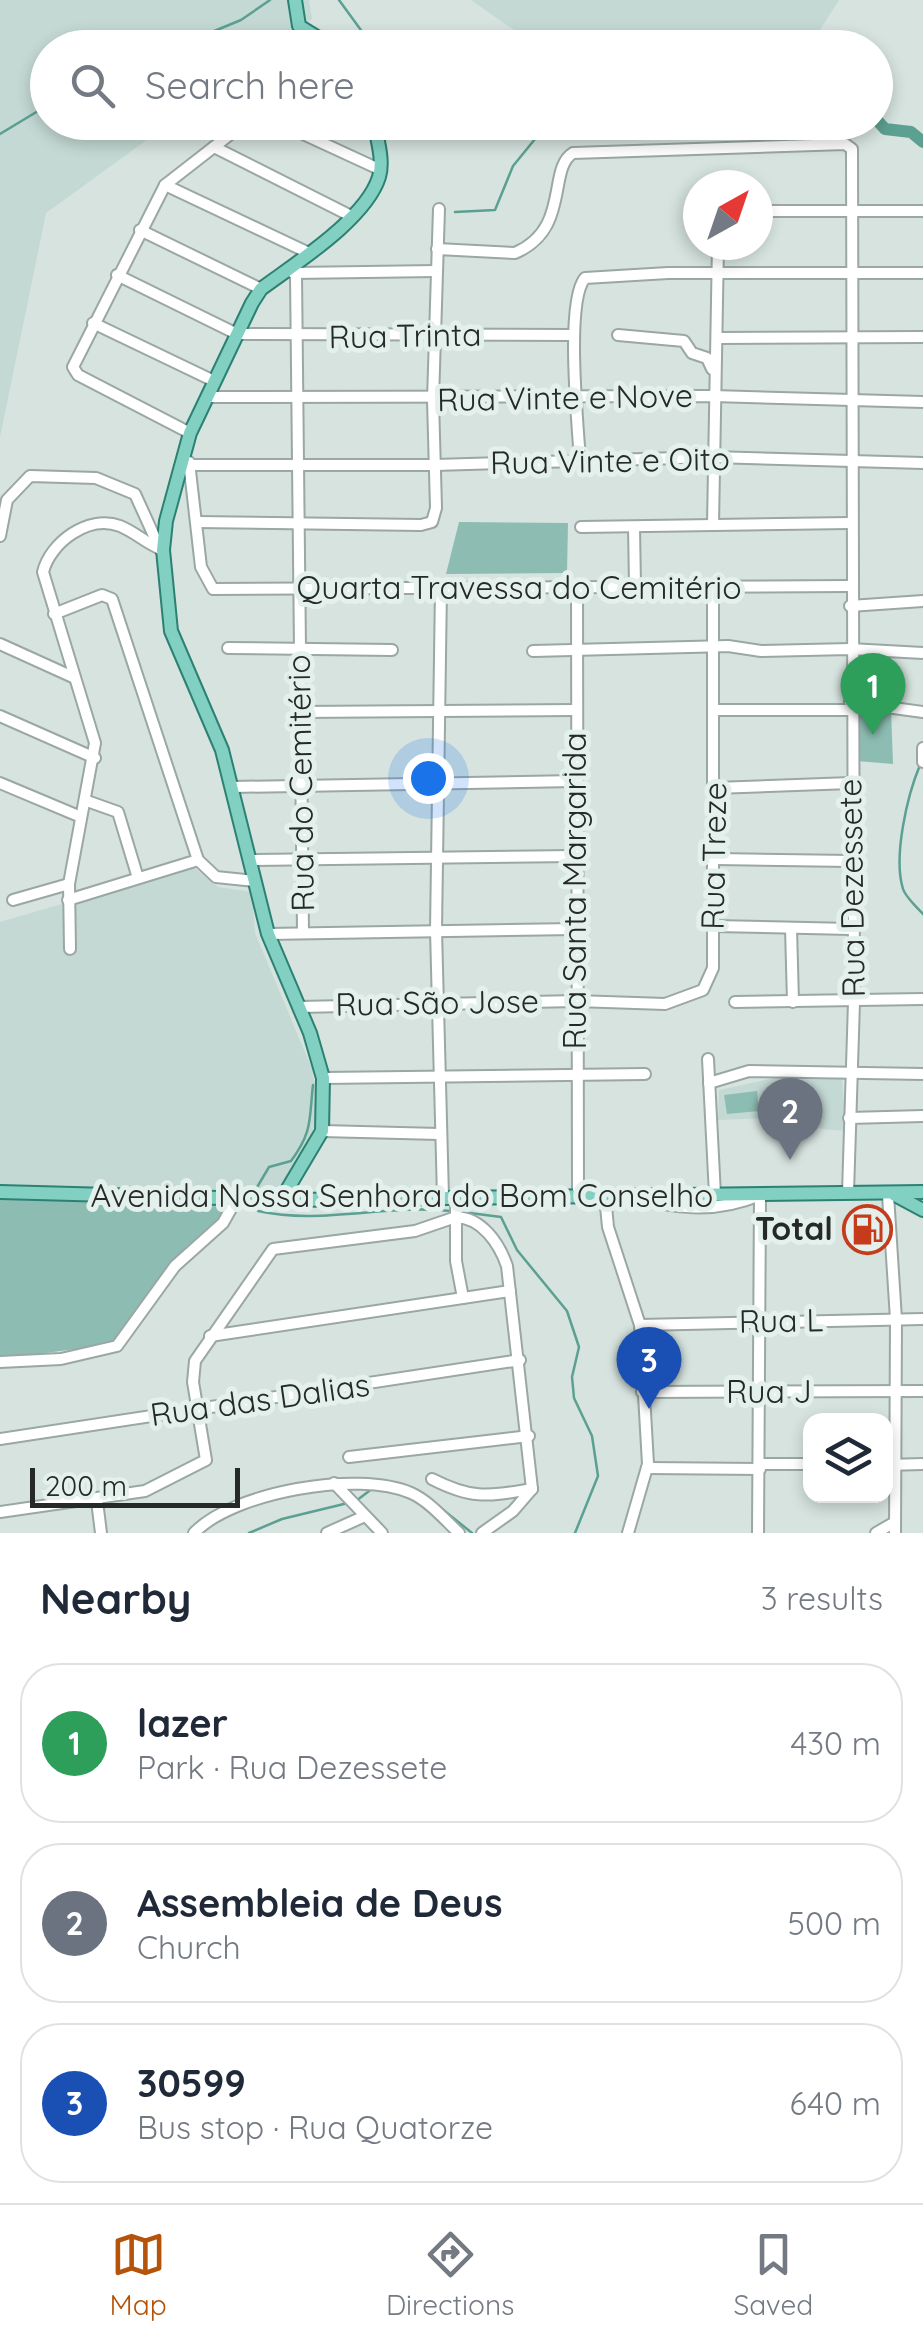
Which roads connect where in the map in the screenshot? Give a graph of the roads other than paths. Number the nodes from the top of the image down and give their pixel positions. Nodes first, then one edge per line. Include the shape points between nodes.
1 (295, 0) edge
2 (305, 30) edge
3 (223, 140) edge
4 (316, 140) edge
5 (376, 140) edge
6 (214, 147) junction
7 (381, 170) junction
8 (165, 185) junction
9 (439, 209) dead end
10 (853, 210) junction
11 (923, 210) edge
12 (773, 211) edge
13 (351, 216) junction
14 (140, 230) junction
15 (438, 248) junction
16 (309, 253) junction
17 (718, 260) edge
18 (437, 271) junction
19 (289, 273) junction
20 (718, 273) junction
21 (853, 273) junction
22 (923, 273) edge
23 (118, 276) junction
24 (261, 289) junction
25 (93, 323) junction
26 (237, 334) junction
27 (434, 335) junction
28 (574, 335) junction
29 (618, 335) dead end
30 (853, 335) junction
31 (296, 337) junction
32 (923, 337) edge
33 (717, 338) junction
34 (714, 379) junction
35 (214, 381) junction
36 (713, 396) junction
37 (207, 398) junction
38 (297, 398) junction
39 (577, 398) junction
40 (852, 398) junction
41 (434, 400) junction
42 (923, 402) edge
43 (190, 432) junction
44 (712, 457) junction
45 (852, 461) junction
46 (297, 462) junction
47 (580, 462) junction
48 (923, 463) edge
49 (435, 465) junction
50 (184, 466) junction
51 (197, 522) junction
52 (850, 523) junction
53 (296, 524) junction
54 (713, 525) junction
55 (634, 526) junction
56 (582, 527) dead end
57 (0, 536) edge
58 (162, 550) junction
59 (577, 586) junction
60 (635, 586) junction
61 (850, 586) junction
62 (442, 588) junction
63 (297, 589) junction
64 (713, 589) junction
65 (923, 601) edge
66 (850, 606) junction
67 (54, 614) junction
68 (0, 644) edge
69 (713, 646) junction
70 (228, 648) dead end
71 (850, 648) junction
72 (392, 650) dead end
73 (300, 651) junction
74 (574, 651) junction
75 (533, 652) dead end
76 (923, 653) edge
77 (75, 678) junction
78 (850, 706) junction
79 (440, 710) junction
80 (574, 710) junction
81 (715, 710) junction
82 (299, 712) junction
83 (923, 712) edge
84 (0, 716) edge
85 (923, 748) edge
86 (95, 758) junction
87 (922, 762) edge
88 (576, 781) junction
89 (0, 783) edge
90 (850, 783) junction
91 (436, 784) junction
92 (300, 785) junction
93 (234, 787) junction
94 (714, 788) junction
95 (87, 800) junction
96 (82, 817) junction
97 (576, 856) junction
98 (436, 858) junction
99 (716, 858) junction
100 (301, 859) junction
101 (198, 860) junction
102 (250, 860) junction
103 (851, 860) junction
104 (138, 878) junction
105 (256, 881) junction
106 (69, 884) junction
107 (13, 900) dead end
108 (68, 900) junction
109 (714, 926) junction
110 (791, 928) junction
111 (851, 929) junction
112 (436, 930) junction
113 (575, 930) junction
114 (302, 932) junction
115 (268, 934) junction
116 (70, 949) dead end
117 (923, 999) edge
118 (576, 1001) junction
119 (736, 1002) dead end
120 (792, 1002) junction
121 (854, 1002) junction
122 (436, 1004) junction
123 (299, 1007) junction
124 (708, 1059) dead end
125 (576, 1074) junction
126 (645, 1074) dead end
127 (852, 1074) junction
128 (923, 1074) edge
129 (438, 1076) junction
130 (323, 1078) junction
131 (709, 1083) junction
132 (923, 1116) edge
133 (849, 1118) junction
134 (322, 1131) junction
135 (438, 1134) junction
136 (0, 1192) edge
137 (923, 1192) edge
138 (848, 1193) junction
139 (760, 1195) junction
140 (891, 1195) junction
141 (578, 1196) junction
142 (605, 1196) junction
143 (626, 1196) junction
144 (715, 1196) junction
145 (449, 1197) junction
146 (236, 1198) junction
147 (281, 1200) junction
148 (923, 1210) edge
149 (456, 1217) junction
150 (510, 1291) junction
151 (462, 1298) junction
152 (896, 1319) junction
153 (923, 1319) edge
154 (760, 1321) junction
155 (640, 1325) junction
156 (209, 1336) junction
157 (520, 1360) junction
158 (0, 1362) edge
159 (895, 1391) junction
160 (923, 1391) edge
161 (642, 1392) junction
162 (760, 1393) junction
163 (198, 1407) junction
164 (893, 1420) edge
165 (529, 1436) junction
166 (0, 1439) edge
167 (349, 1457) dead end
168 (803, 1464) edge
169 (893, 1464) edge
170 (923, 1464) edge
171 (760, 1466) junction
172 (647, 1468) junction
173 (432, 1479) dead end
174 (334, 1483) junction
175 (532, 1489) junction
176 (98, 1501) junction
177 (893, 1502) edge
178 (0, 1512) edge
179 (365, 1516) junction
180 (895, 1527) edge
181 (101, 1533) edge
182 (194, 1533) edge
183 (327, 1533) edge
184 (382, 1533) edge
185 (459, 1533) edge
186 (482, 1533) edge
187 (628, 1533) edge
188 (758, 1533) edge
189 (876, 1533) edge

1 - 2 main road
3 - 6 street
4 - 7 street
5 - 7 main road
6 - 8 street
6 - 13 street
7 - 13 main road
8 - 14 street
8 - 16 street
9 - 15 street
10 - 11 street
10 - 12 street
10 - 15 street, Rua Dezessete via 852,149 844,144 573,153 562,165 554,215 525,248 515,254
10 - 21 street, Rua Dezessete
13 - 16 main road
14 - 23 street
14 - 24 street
15 - 18 street
16 - 19 main road
17 - 20 street
18 - 19 street
18 - 27 street
19 - 24 main road
19 - 31 street, Rua do Cemitério
20 - 21 street
20 - 28 street via 585,278 575,296
20 - 33 street
21 - 22 street
21 - 30 street, Rua Dezessete
23 - 25 street
23 - 26 street
24 - 26 main road
25 - 35 street
25 - 43 street via 74,372
26 - 31 street, Rua Trinta
26 - 35 main road
27 - 28 street, Rua Trinta
27 - 31 street, Rua Trinta
27 - 41 street
28 - 39 street
29 - 34 street via 684,341 710,360
30 - 32 street
30 - 33 street
30 - 40 street, Rua Dezessete
31 - 38 street, Rua do Cemitério
33 - 34 street
34 - 36 street
35 - 37 main road
36 - 39 street, Rua Vinte e Nove
36 - 40 street, Rua Vinte e Nove
36 - 44 street
37 - 38 street, Rua Vinte e Nove
37 - 43 main road
38 - 41 street, Rua Vinte e Nove
38 - 46 street, Rua do Cemitério
39 - 41 street, Rua Vinte e Nove
39 - 47 street
40 - 42 street, Rua Vinte e Nove
40 - 45 street, Rua Dezessete
41 - 49 street
43 - 50 main road
44 - 45 street, Rua Vinte e Oito
44 - 47 street, Rua Vinte e Oito
44 - 54 street
45 - 48 street, Rua Vinte e Oito
45 - 52 street, Rua Dezessete
46 - 49 street, Rua Vinte e Oito
46 - 50 street, Rua Vinte e Oito
46 - 53 street, Rua do Cemitério
47 - 49 street, Rua Vinte e Oito
49 - 53 street via 436,508 428,524
50 - 51 street
50 - 58 main road
51 - 53 street
51 - 63 street, Quarta Travessa do Cemitério via 201,567 213,589
52 - 54 street
52 - 61 street, Rua Dezessete
53 - 63 street, Rua do Cemitério
54 - 55 street
55 - 56 street
55 - 60 street
57 - 58 street via 7,500 30,476 96,478 135,494
58 - 67 street via 110,523 61,541 43,572
58 - 93 main road via 171,631
59 - 60 street, Quarta Travessa do Cemitério
59 - 62 street, Quarta Travessa do Cemitério
59 - 74 street, Rua Santa Margarida
60 - 64 street, Quarta Travessa do Cemitério
61 - 64 street, Quarta Travessa do Cemitério
61 - 66 street, Rua Dezessete
62 - 63 street, Quarta Travessa do Cemitério
62 - 79 street
63 - 73 street, Rua do Cemitério
64 - 69 street, Rua Treze
65 - 66 street
66 - 71 street, Rua Dezessete
67 - 77 street
67 - 101 street via 102,595 112,599
68 - 77 street
69 - 71 street
69 - 74 street
69 - 81 street, Rua Treze
70 - 73 street
71 - 76 street
71 - 78 street, Rua Dezessete
72 - 73 street
73 - 82 street, Rua do Cemitério
74 - 75 street
74 - 80 street, Rua Santa Margarida
77 - 86 street via 92,725
78 - 81 street
78 - 83 street
78 - 90 street, Rua Dezessete
79 - 80 street
79 - 82 street
79 - 91 street
80 - 88 street, Rua Santa Margarida
81 - 94 street, Rua Treze
82 - 92 street, Rua do Cemitério
84 - 86 street
85 - 87 street
86 - 95 street
88 - 91 street
88 - 97 street, Rua Santa Margarida
89 - 96 street
90 - 94 street
90 - 103 street, Rua Dezessete
91 - 92 street
91 - 98 street
92 - 93 street
92 - 100 street, Rua do Cemitério
93 - 102 main road
94 - 99 street, Rua Treze
95 - 96 street
95 - 104 street via 118,812
96 - 106 street
97 - 98 street
97 - 113 street, Rua Santa Margarida
98 - 100 street
98 - 112 street
99 - 103 street
99 - 109 street, Rua Treze
100 - 102 street
100 - 114 street, Rua do Cemitério
101 - 104 street
101 - 105 street via 216,878
102 - 105 main road
103 - 111 street, Rua Dezessete
104 - 108 street
105 - 115 main road
106 - 107 street
106 - 108 street
108 - 116 street
109 - 110 street
109 - 118 street, Rua Treze via 712,977 694,996 664,1004
110 - 111 street
110 - 120 street
111 - 121 street, Rua Dezessete
112 - 113 street
112 - 114 street
112 - 122 street
113 - 118 street, Rua Santa Margarida
114 - 115 street
115 - 123 main road
117 - 121 street
118 - 122 street, Rua São Jose
118 - 125 street, Rua Santa Margarida
119 - 120 street
120 - 121 street
121 - 127 street, Rua Dezessete
122 - 123 street, Rua São Jose
122 - 129 street
123 - 130 main road
124 - 131 street
125 - 126 street
125 - 129 street
125 - 141 street, Rua Santa Margarida
127 - 128 street
127 - 131 street via 749,1071
127 - 133 street, Rua Dezessete
129 - 130 street
129 - 135 street
130 - 134 main road
131 - 144 street
132 - 133 street
133 - 138 street, Rua Dezessete
134 - 135 street
134 - 147 main road
135 - 145 street
136 - 146 main road, Avenida Nossa Senhora do Bom Conselho
137 - 140 main road, Avenida Nossa Senhora do Bom Conselho
138 - 139 main road, Avenida Nossa Senhora do Bom Conselho
138 - 140 main road, Avenida Nossa Senhora do Bom Conselho
139 - 143 street via 706,1210
139 - 144 main road, Avenida Nossa Senhora do Bom Conselho
139 - 154 street
140 - 148 main road
140 - 152 street
141 - 142 main road, Avenida Nossa Senhora do Bom Conselho
141 - 145 main road, Avenida Nossa Senhora do Bom Conselho
142 - 143 main road, Avenida Nossa Senhora do Bom Conselho
142 - 155 street via 608,1227
143 - 144 main road, Avenida Nossa Senhora do Bom Conselho
145 - 147 main road, Avenida Nossa Senhora do Bom Conselho
145 - 149 street
146 - 147 main road, Avenida Nossa Senhora do Bom Conselho
146 - 158 street via 223,1224 174,1266 117,1346 61,1360
149 - 150 street via 471,1220 498,1245
149 - 151 street
149 - 156 street via 414,1231 280,1246
150 - 151 street
150 - 157 street
151 - 156 street
152 - 153 street, Rua L
152 - 154 street, Rua L
152 - 159 street
154 - 155 street, Rua L
154 - 162 street
155 - 161 street
156 - 163 street via 195,1360
157 - 163 street, Rua das Dalias
157 - 165 street
159 - 160 street, Rua J
159 - 162 street, Rua J
159 - 164 street
161 - 162 street, Rua J
161 - 172 street
162 - 171 street
163 - 166 street, Rua das Dalias
163 - 176 street via 206,1460 159,1486
165 - 167 street
165 - 175 street
168 - 171 street
169 - 170 street
171 - 172 street
171 - 188 street
172 - 187 street
173 - 175 street via 480,1498
174 - 179 street
174 - 182 street via 230,1509
174 - 185 street via 410,1493
175 - 186 street
176 - 178 street
176 - 181 street
177 - 180 street
179 - 183 street
179 - 184 street
180 - 189 street

